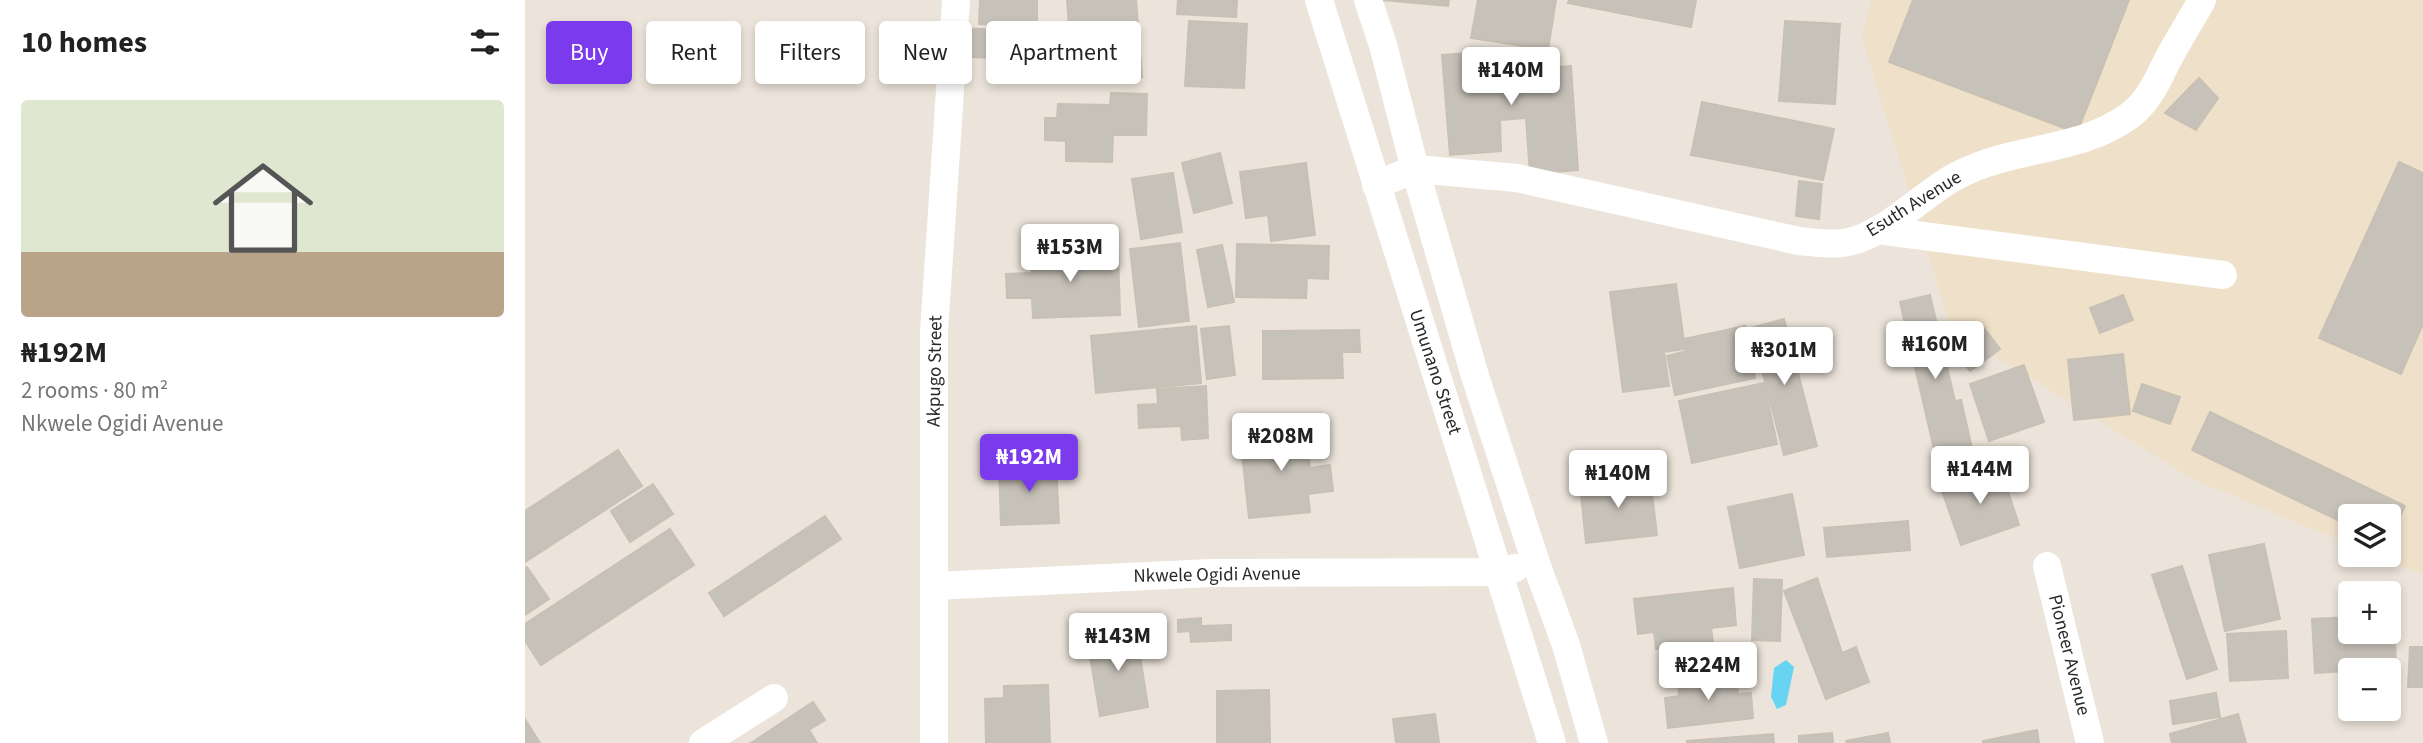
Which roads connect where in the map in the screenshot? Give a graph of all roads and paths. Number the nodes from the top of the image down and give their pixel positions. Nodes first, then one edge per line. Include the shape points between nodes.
1 (956, 0) edge
2 (1319, 0) edge
3 (1368, 0) edge
4 (2202, 0) edge
5 (1415, 169) junction
6 (1376, 185) junction
7 (1877, 230) junction
8 (2223, 275) dead end
9 (1536, 563) junction
10 (2047, 566) dead end
11 (1499, 572) junction
12 (935, 586) junction
13 (774, 698) dead end
14 (703, 743) edge
15 (935, 743) edge
16 (1552, 743) edge
17 (1594, 743) edge
18 (2090, 743) edge

1 - 12 street, Akpugo Street via 934,332
2 - 6 street, Umunano Street
3 - 5 street, Umunano Street
4 - 7 street, Esuth Avenue via 2157,84 2128,117 2054,148 1968,170
5 - 6 street
5 - 7 street, Esuth Avenue via 1517,178 1798,241 1832,244
5 - 9 street, Umunano Street
6 - 11 street, Umunano Street
7 - 8 street
9 - 11 street, Nkwele Ogidi Avenue
9 - 17 street, Umunano Street
10 - 18 street, Pioneer Avenue
11 - 12 street, Nkwele Ogidi Avenue via 1211,573
11 - 16 street, Umunano Street
12 - 15 street, Akpugo Street
13 - 14 street

